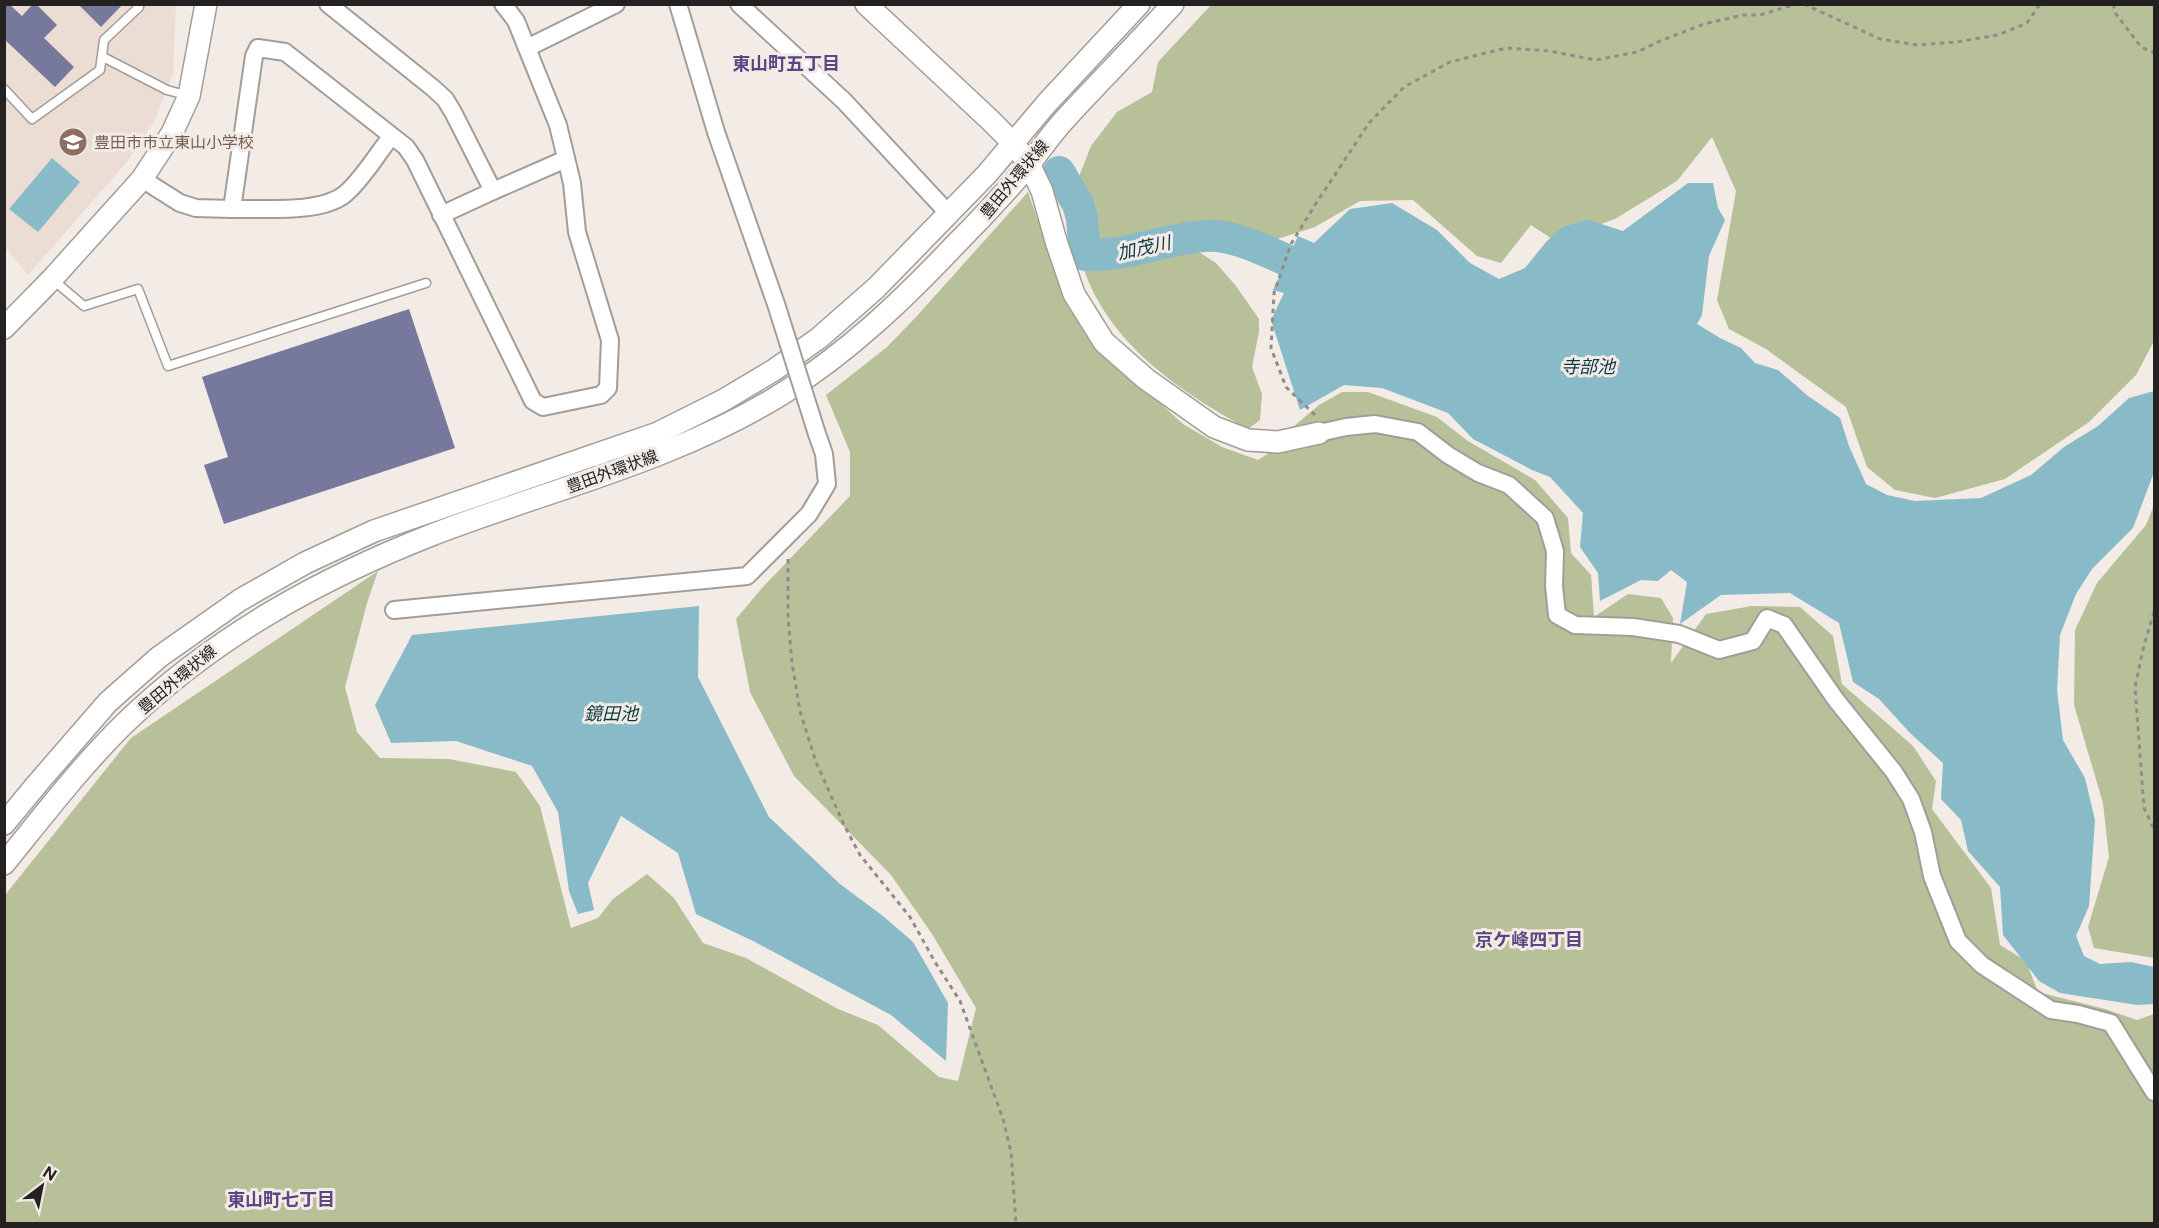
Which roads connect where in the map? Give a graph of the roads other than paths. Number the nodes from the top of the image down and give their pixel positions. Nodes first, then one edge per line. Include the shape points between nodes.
1 (138, 4) edge
2 (206, 4) edge
3 (328, 4) edge
4 (503, 4) edge
5 (616, 4) edge
6 (678, 4) edge
7 (739, 4) edge
8 (866, 4) edge
9 (1139, 4) edge
10 (1173, 4) edge
11 (527, 48) junction
12 (104, 57) junction
13 (4, 89) edge
14 (189, 96) junction
15 (392, 137) junction
16 (1013, 143) junction
17 (566, 159) junction
18 (1029, 164) junction
19 (142, 179) junction
20 (493, 191) junction
21 (232, 209) junction
22 (948, 213) junction
23 (441, 215) junction
24 (52, 279) junction
25 (426, 283) dead end
26 (4, 328) edge
27 (1319, 433) joint
28 (394, 610) dead end
29 (4, 824) edge
30 (4, 864) edge
31 (2154, 1092) edge

1 - 12 lane via 104,40
2 - 14 street
3 - 20 street via 445,99
4 - 11 street via 516,21
5 - 11 street
6 - 28 street, bridge via 716,132 824,454 827,484 809,514 747,576
7 - 22 street via 844,101
8 - 16 street
9 - 16 street, 豊田外環状線
10 - 18 street, 豊田外環状線 via 1064,120
11 - 17 street via 558,125
12 - 13 lane via 100,70 32,120
12 - 14 lane via 167,90
14 - 19 street via 172,133
15 - 21 street via 346,194 334,202 317,207
15 - 21 street via 285,52 258,48
15 - 23 street via 415,160
16 - 18 street
16 - 22 street, 豊田外環状線
17 - 20 street
17 - 23 street via 577,232 609,340 608,388 601,395 543,408 533,401
18 - 27 street via 1042,190 1074,294 1104,342 1146,379 1214,427 1248,441 1278,442
18 - 30 street, 豊田外環状線 via 910,292 867,332 784,393 729,424 660,453 436,533 354,567 227,639 125,723
19 - 21 street via 180,203 196,208
19 - 24 street
20 - 23 street
22 - 29 street, 豊田外環状線 via 876,288 819,338 722,401 658,433 374,531 304,563 240,600 159,657 108,702
24 - 25 lane via 84,306 138,289 168,366
24 - 26 street
27 - 31 street via 1375,424 1418,432 1478,473 1509,484 1545,518 1555,551 1557,615 1575,625 1633,627 1679,634 1719,650 1753,641 1767,618 1784,625 1911,799 1932,876 1958,942 1982,965 2052,1010 2111,1023

